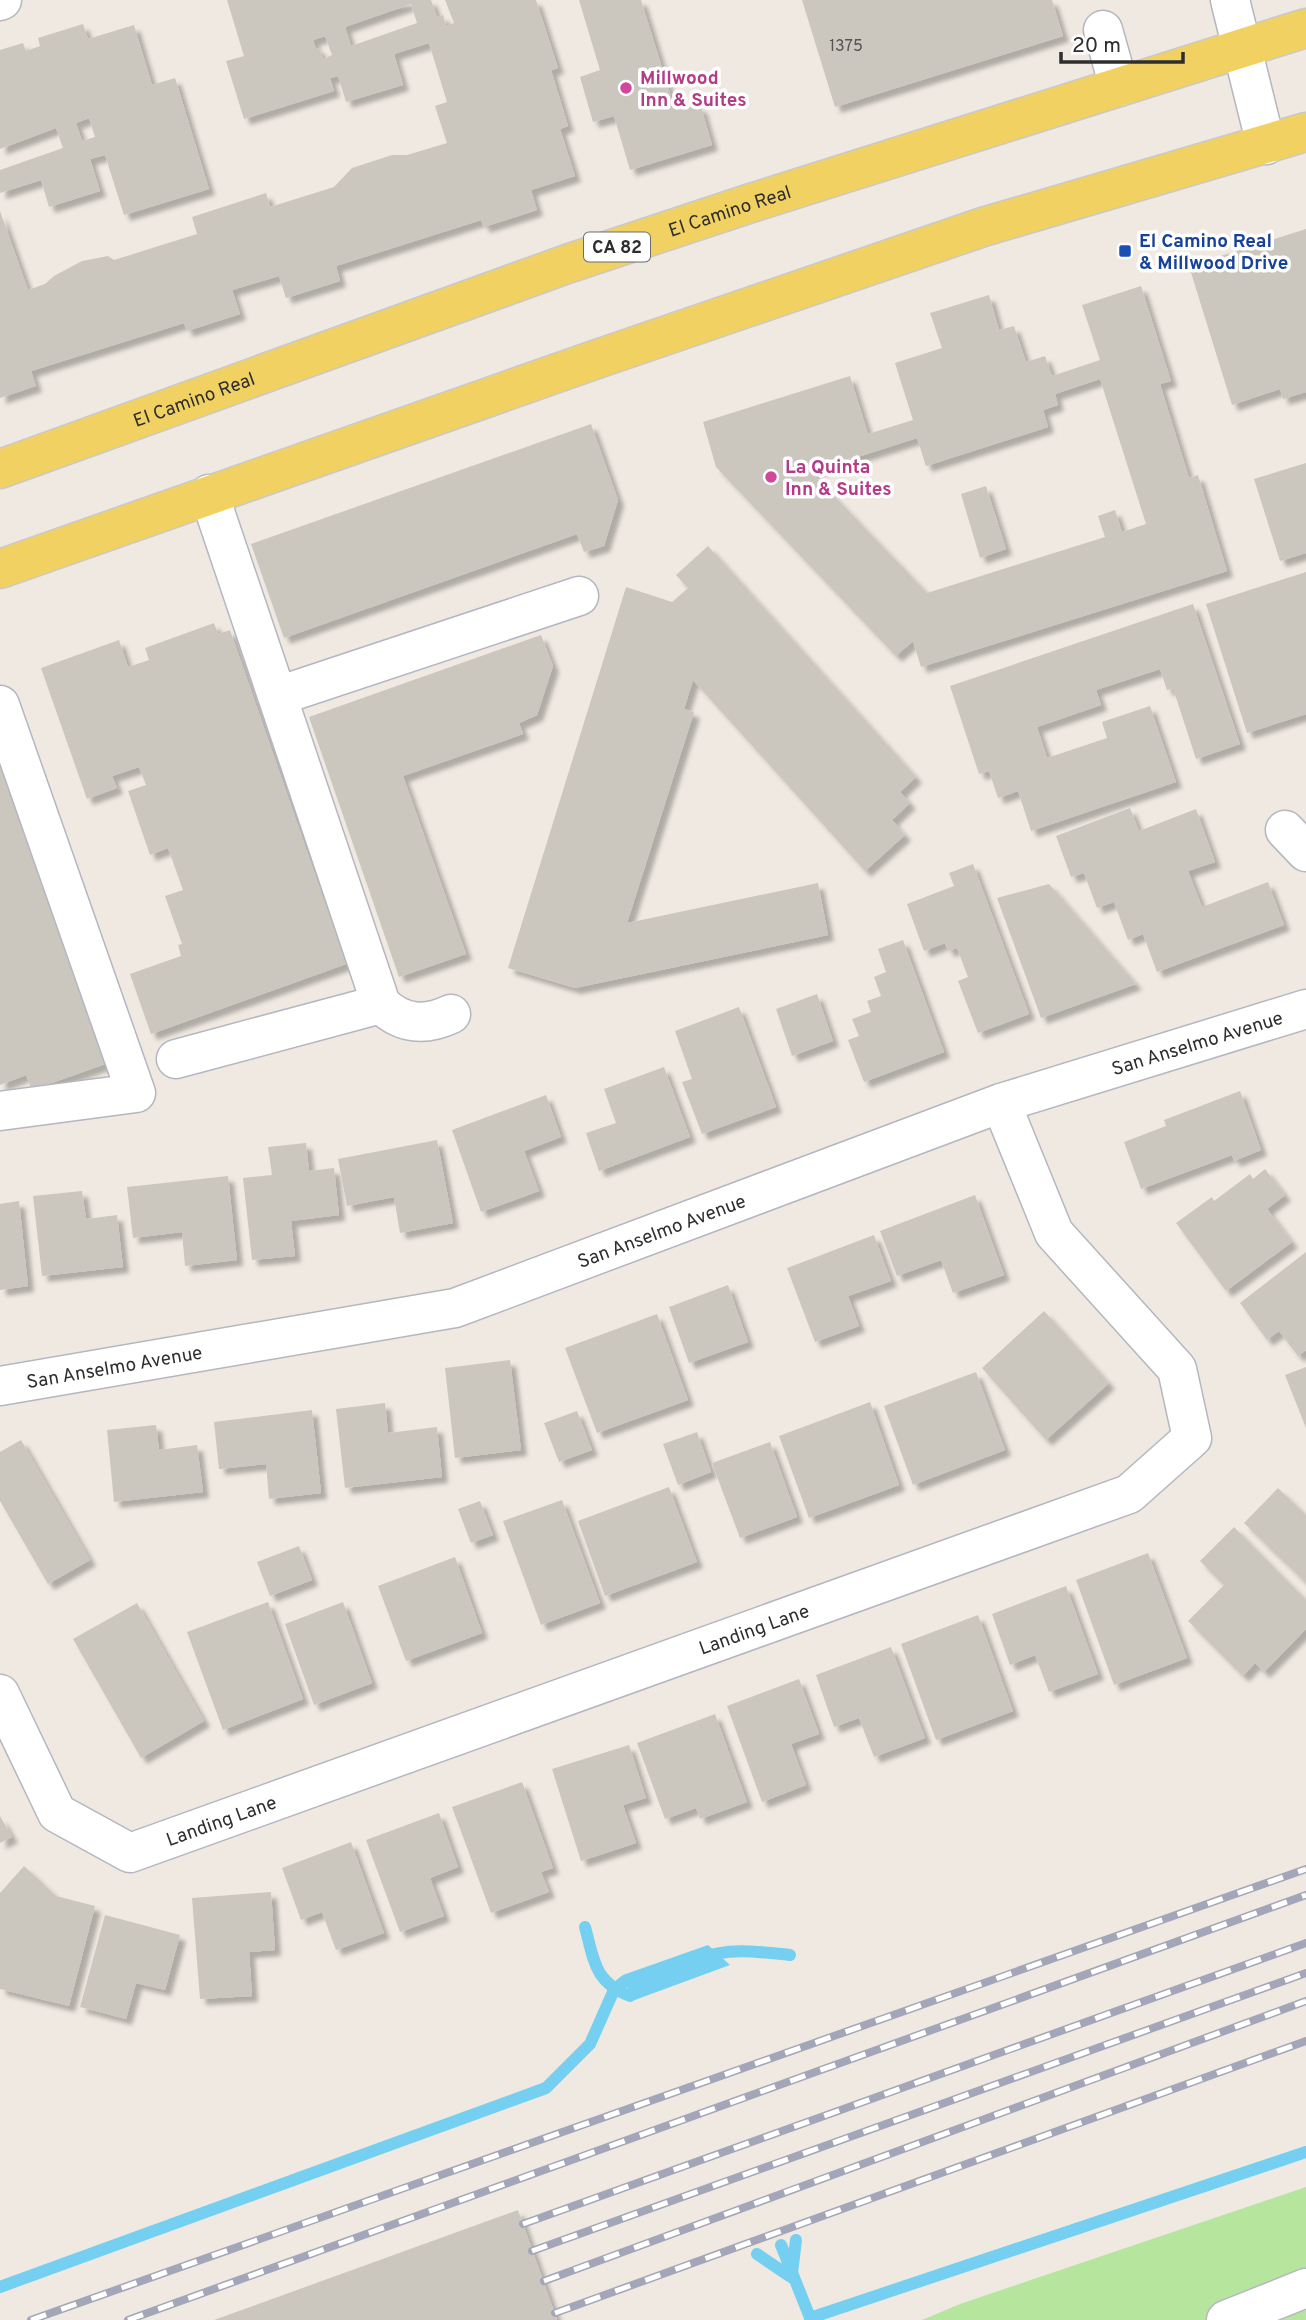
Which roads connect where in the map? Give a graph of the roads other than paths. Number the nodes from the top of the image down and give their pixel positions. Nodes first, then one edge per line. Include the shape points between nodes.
1 (1230, 0) edge
2 (1306, 28) edge
3 (1103, 30) dead end
4 (1242, 49) junction
5 (1119, 86) junction
6 (1306, 132) edge
7 (1266, 145) junction
8 (0, 469) edge
9 (209, 494) junction
10 (0, 569) edge
11 (579, 596) dead end
12 (278, 696) junction
13 (0, 705) edge
14 (381, 1004) junction
15 (1306, 1009) edge
16 (452, 1014) dead end
17 (177, 1059) dead end
18 (1001, 1103) junction
19 (0, 1111) edge
20 (0, 1386) edge
21 (0, 1694) edge
22 (1306, 2288) edge
23 (1226, 2320) edge

1 - 4 street
2 - 4 main road, El Camino Real / CA 82
3 - 5 street
4 - 5 main road, El Camino Real / CA 82
4 - 7 street
5 - 8 main road, El Camino Real / CA 82 via 567,264
6 - 7 main road
7 - 9 main road via 983,228
9 - 10 main road
9 - 12 street
11 - 12 street
12 - 14 street
13 - 19 street via 136,1093
14 - 16 street via 404,1020 426,1023
14 - 17 street
15 - 18 street, San Anselmo Avenue
18 - 20 street, San Anselmo Avenue via 455,1308
18 - 21 street, Landing Lane via 1054,1234 1177,1369 1192,1438 1129,1494 130,1853 57,1813
22 - 23 street

